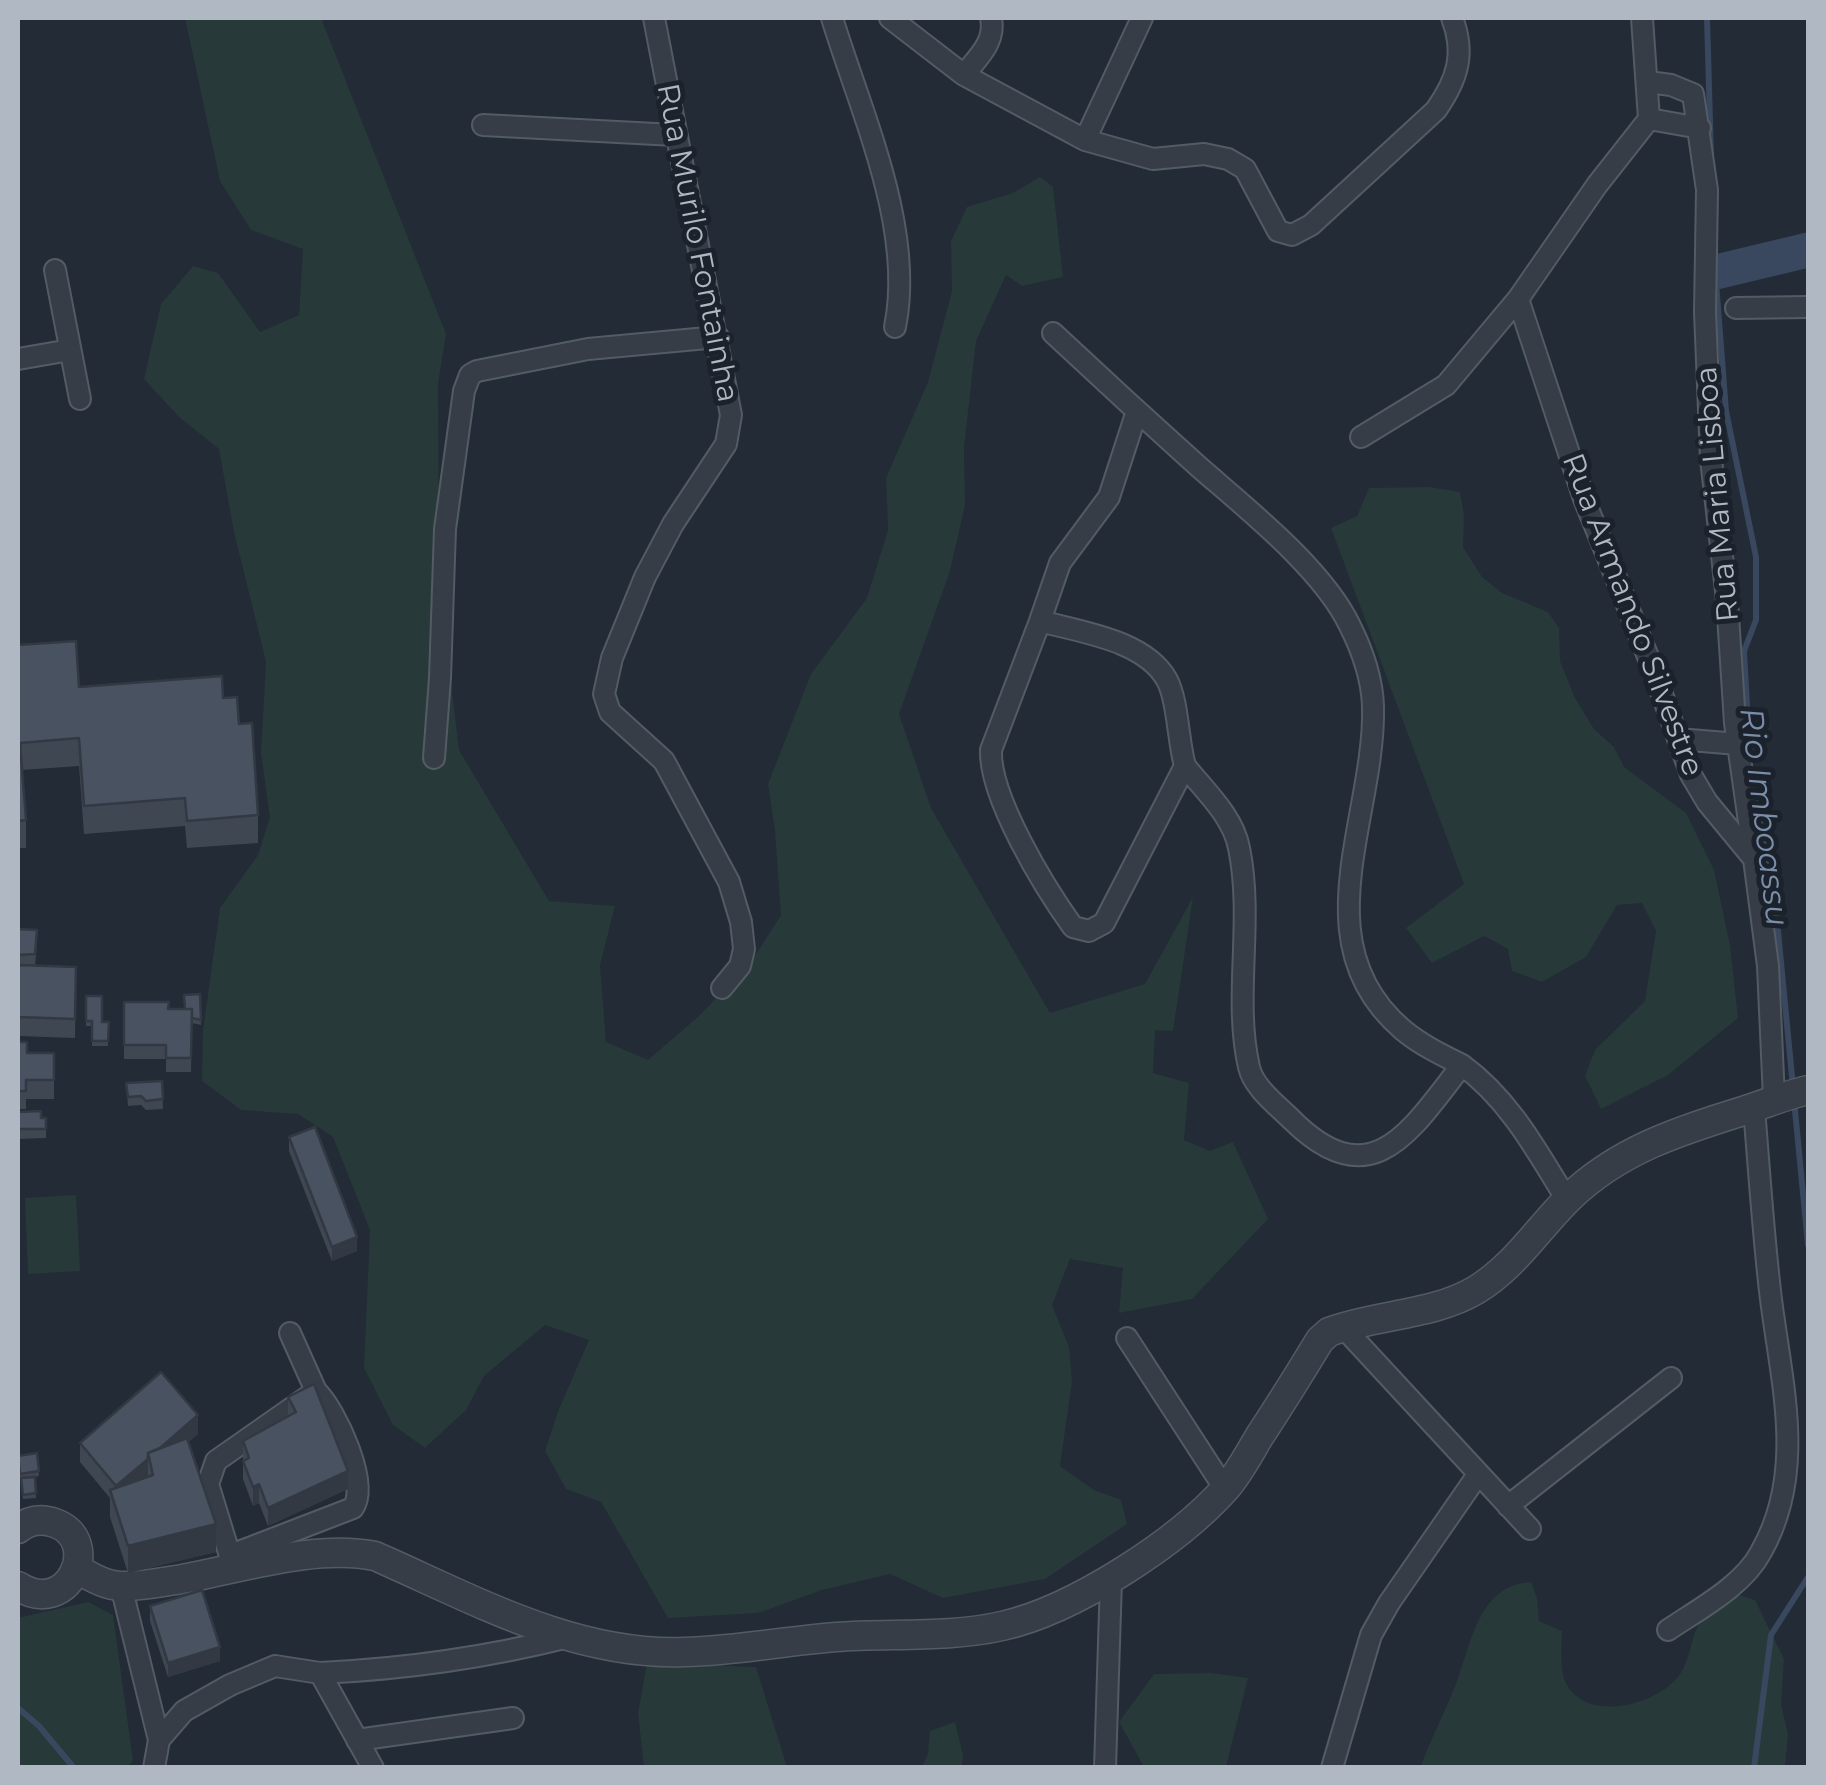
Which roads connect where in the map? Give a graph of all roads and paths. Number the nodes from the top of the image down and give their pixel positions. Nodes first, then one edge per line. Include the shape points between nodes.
1 (654, 18) edge
2 (832, 18) edge
3 (890, 18) edge
4 (991, 18) edge
5 (1142, 18) edge
6 (1452, 18) edge
7 (1642, 18) edge
8 (964, 75) junction
9 (1648, 82) junction
10 (1649, 119) junction
11 (483, 125) dead end
12 (1700, 128) junction
13 (675, 135) junction
14 (1085, 140) junction
15 (56, 270) dead end
16 (1518, 299) junction
17 (1808, 307) edge
18 (1736, 308) dead end
19 (896, 327) dead end
20 (1053, 333) dead end
21 (718, 337) junction
22 (70, 350) junction
23 (18, 359) edge
24 (80, 399) dead end
25 (1136, 411) junction
26 (1361, 437) dead end
27 (1040, 621) junction
28 (1678, 739) junction
29 (1738, 744) junction
30 (434, 758) dead end
31 (1185, 766) junction
32 (1754, 858) junction
33 (722, 988) dead end
34 (1462, 1065) junction
35 (1780, 1098) edge
36 (1568, 1200) junction
37 (1342, 1326) junction
38 (290, 1333) dead end
39 (1126, 1338) dead end
40 (1672, 1378) dead end
41 (316, 1391) junction
42 (1478, 1476) junction
43 (1225, 1489) junction
44 (1508, 1506) junction
45 (1530, 1529) dead end
46 (18, 1530) edge
47 (232, 1562) junction
48 (77, 1568) junction
49 (1111, 1580) junction
50 (18, 1586) edge
51 (121, 1586) junction
52 (1668, 1630) dead end
53 (568, 1637) junction
54 (320, 1674) junction
55 (513, 1718) dead end
56 (159, 1740) junction
57 (357, 1740) junction
58 (154, 1768) edge
59 (373, 1768) edge
60 (1104, 1768) edge
61 (1332, 1768) edge

1 - 13 street, Rua Murilo Fontainha
2 - 19 street via 891,205 902,296
3 - 8 street
4 - 8 street via 988,46
5 - 14 street
6 - 14 street via 1460,61 1436,110 1336,204 1292,235 1278,231 1245,169 1228,159 1153,159
7 - 9 street
8 - 14 street
9 - 10 street
9 - 12 street, Rua Maria Lisboa via 1693,94
10 - 12 street
10 - 16 street
11 - 13 street
12 - 29 street, Rua Maria Lisboa via 1711,459
13 - 21 street, Rua Murilo Fontainha
15 - 22 street
16 - 26 street via 1446,386
16 - 28 street, Rua Armando Silvestre via 1584,499
17 - 18 street
20 - 25 street
21 - 30 street via 538,357 470,376 445,530
21 - 33 street, Rua Murilo Fontainha via 731,415 726,444 645,576 604,694 610,712 664,761 729,882 744,949
22 - 23 street
22 - 24 street
25 - 27 street via 1109,498 1060,562
25 - 34 street via 1320,581 1348,621 1368,666 1373,708 1349,942 1356,967 1385,1012
27 - 31 street via 1122,645 1153,663 1168,682
27 - 31 street via 990,767 1032,861 1073,927 1089,931 1104,923
28 - 29 street
28 - 32 street, Rua Armando Silvestre via 1690,775
29 - 32 street, Rua Maria Lisboa
31 - 34 street via 1239,844 1248,921 1244,1028 1250,1072 1269,1097 1328,1149 1353,1157 1382,1150 1408,1132
32 - 35 street
34 - 36 street via 1490,1085
35 - 36 street via 1636,1149
35 - 52 street via 1770,1291 1788,1409 1784,1484 1760,1556
36 - 37 street via 1508,1266 1474,1291 1438,1306
37 - 42 street
37 - 43 street via 1320,1340
38 - 41 street
39 - 43 street
40 - 44 street
41 - 47 street via 210,1472
41 - 47 street via 329,1404 358,1479 358,1501
42 - 44 street
42 - 61 street via 1371,1635
43 - 49 street
44 - 45 street
46 - 48 street via 38,1520 62,1526 76,1544
47 - 51 street
47 - 53 street via 364,1554
48 - 50 street via 51,1594
48 - 51 street
49 - 53 street via 1057,1608 998,1627 682,1652
49 - 60 street
51 - 56 street
53 - 54 street via 443,1664
54 - 56 street via 275,1666 184,1711
54 - 57 street
55 - 57 street
56 - 58 street
57 - 59 street

